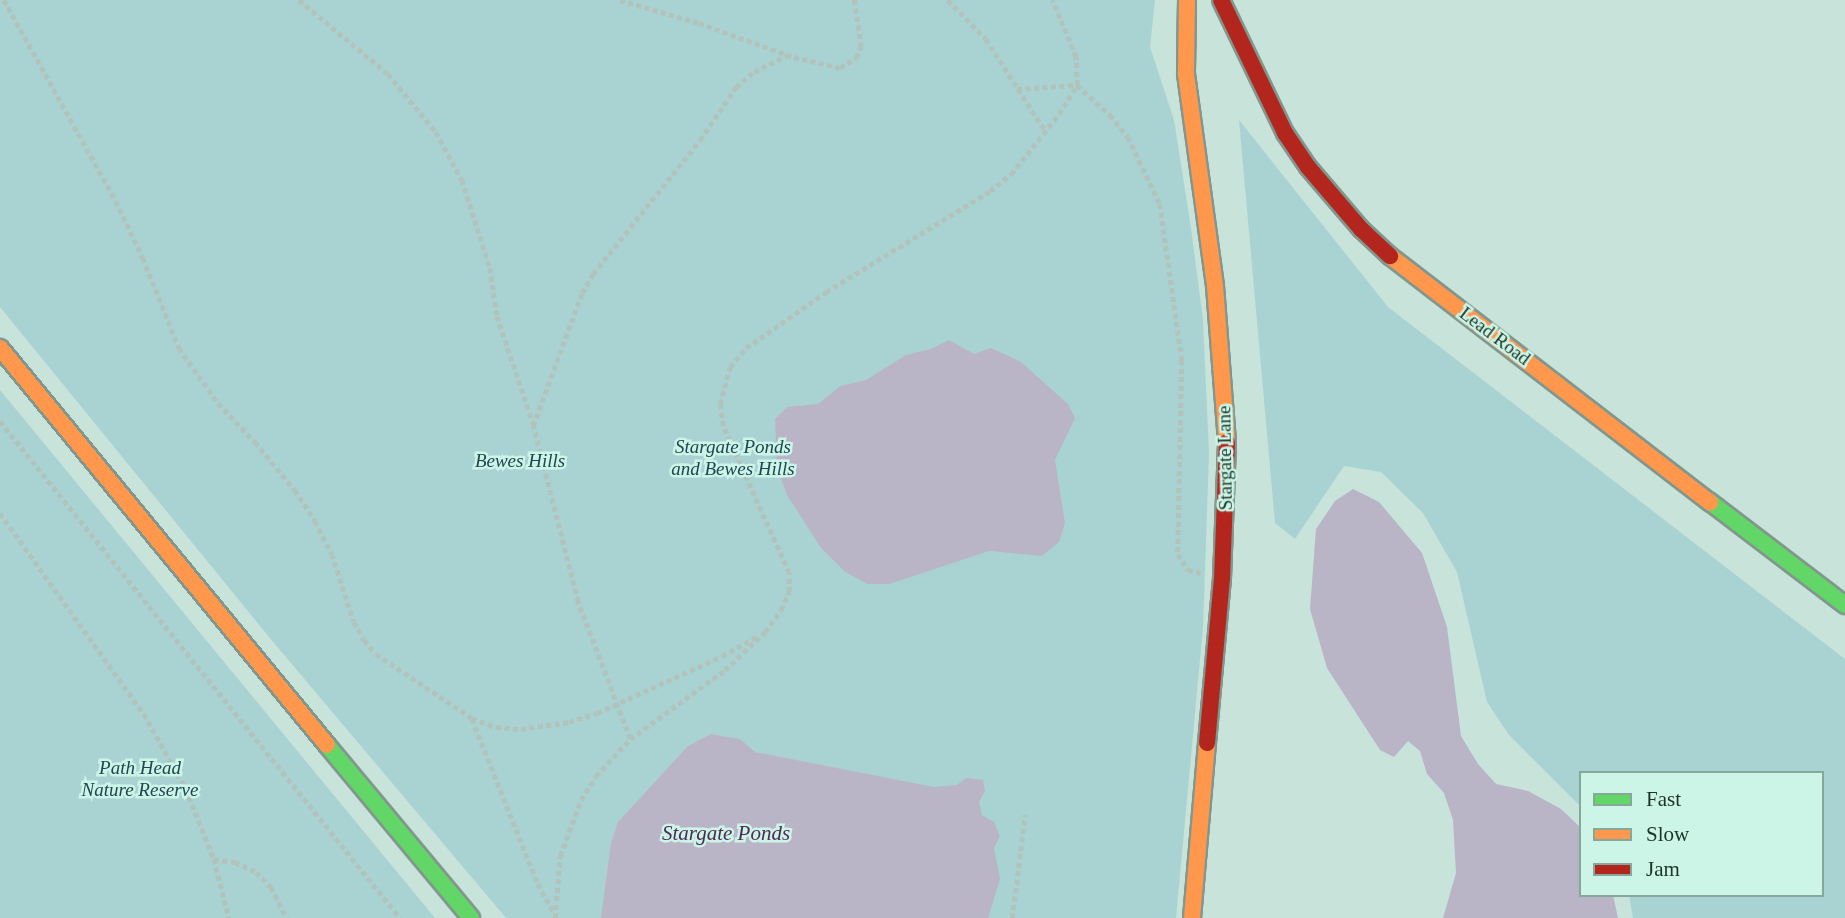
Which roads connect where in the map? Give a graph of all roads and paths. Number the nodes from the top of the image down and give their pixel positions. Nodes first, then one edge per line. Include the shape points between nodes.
1 (4, 0) edge
2 (299, 0) edge
3 (620, 0) edge
4 (853, 0) edge
5 (948, 0) edge
6 (1052, 0) edge
7 (1187, 0) edge
8 (1221, 0) edge
9 (787, 55) junction
10 (1077, 85) junction
11 (1017, 89) junction
12 (1046, 132) junction
13 (0, 348) edge
14 (0, 421) edge
15 (533, 426) junction
16 (0, 513) edge
17 (1222, 579) junction
18 (1845, 605) edge
19 (765, 632) junction
20 (616, 704) junction
21 (472, 718) junction
22 (631, 739) junction
23 (1025, 815) dead end
24 (214, 859) junction
25 (554, 911) junction
26 (229, 918) edge
27 (287, 918) edge
28 (400, 918) edge
29 (471, 918) edge
30 (555, 918) edge
31 (1012, 918) edge
32 (1192, 918) edge

1 - 21 path via 116,201 179,348 202,383 287,480 315,521 363,640 376,654
2 - 15 path via 388,74 436,132 462,180 489,268 497,316
3 - 9 path
4 - 9 path via 861,47 850,64 822,66
5 - 11 path via 986,39
6 - 10 path via 1076,57
7 - 17 street, Stargate Lane via 1186,74 1227,429
8 - 18 street, Lead Road via 1285,133 1362,229 1394,259
9 - 15 path via 736,87 700,140 593,274
10 - 11 path
10 - 12 path
10 - 17 path via 1128,137 1160,204 1182,360 1178,554 1188,570
11 - 12 path
12 - 19 path via 1012,174 990,191 826,292 746,348 730,367 720,404 723,426 789,573 789,592
13 - 29 street
14 - 28 path
15 - 20 path via 578,602
16 - 24 path via 144,714 186,789
17 - 32 street, Stargate Lane
19 - 20 path
19 - 22 path via 725,670
20 - 21 path via 549,727 496,727
20 - 22 path
21 - 25 path via 538,884
22 - 25 path via 596,776 581,800 560,856
23 - 31 path
24 - 26 path
24 - 27 path via 256,872 271,887
25 - 30 path

